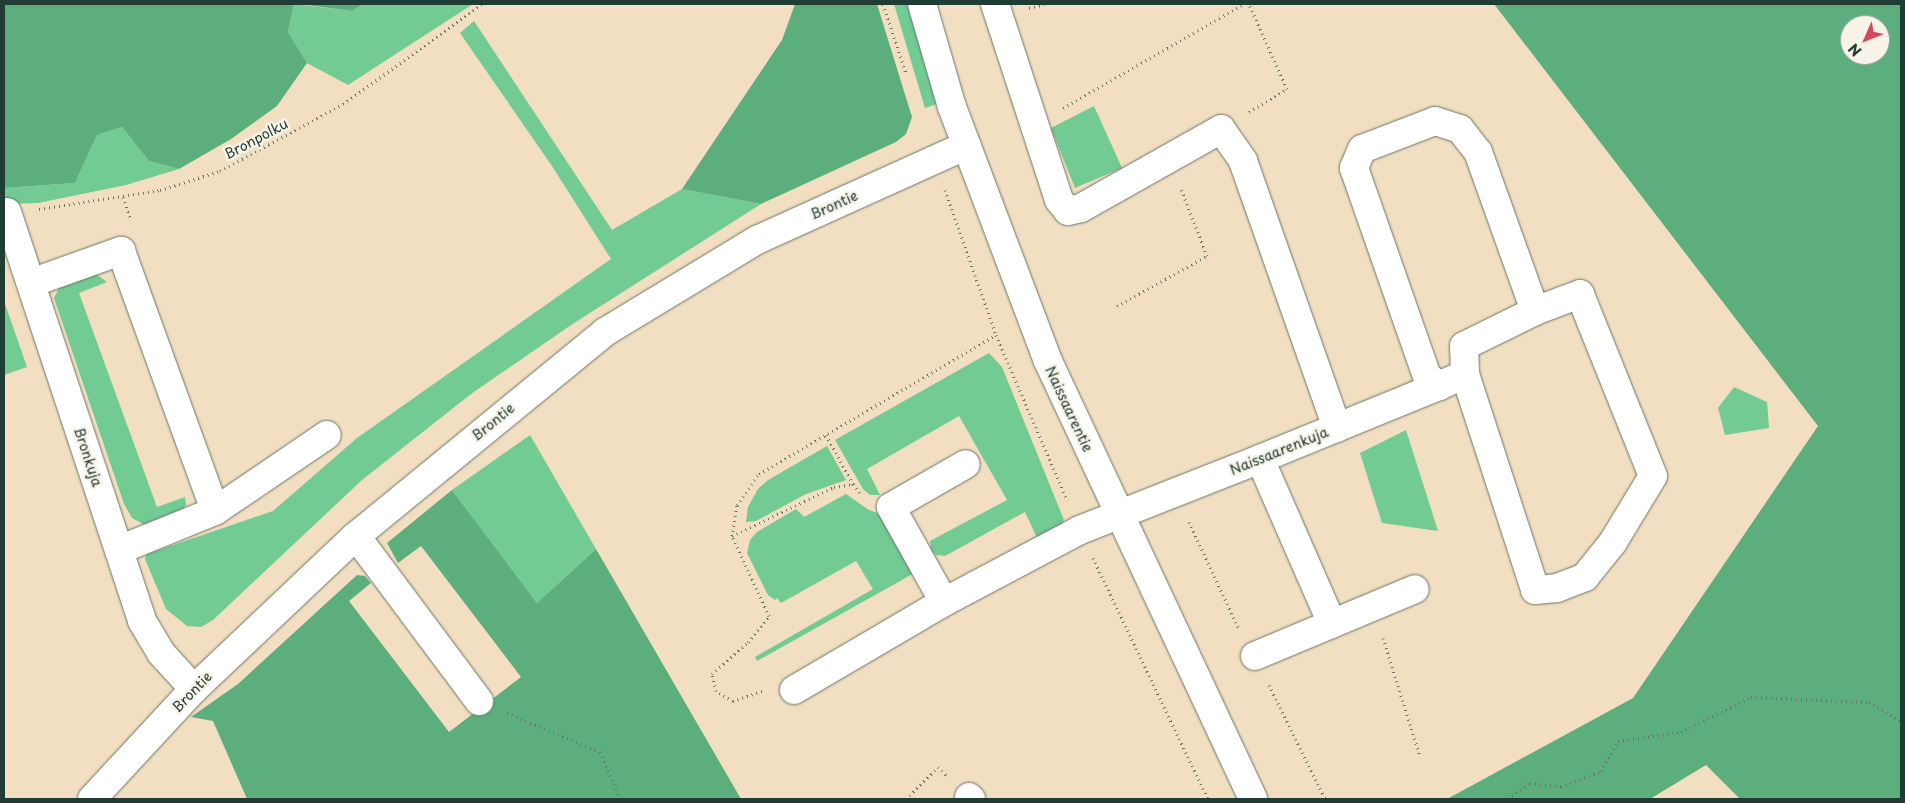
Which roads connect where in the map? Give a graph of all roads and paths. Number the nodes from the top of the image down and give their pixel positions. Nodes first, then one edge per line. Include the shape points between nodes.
1 (482, 4) edge
2 (883, 4) edge
3 (922, 4) edge
4 (995, 4) edge
5 (1244, 4) edge
6 (1249, 4) edge
7 (908, 79) dead end
8 (1034, 124) junction
9 (1221, 129) junction
10 (967, 145) junction
11 (1168, 158) junction
12 (943, 184) dead end
13 (8, 212) joint
14 (31, 283) junction
15 (1117, 306) dead end
16 (1535, 311) junction
17 (996, 335) junction
18 (1465, 374) junction
19 (1439, 386) junction
20 (1337, 428) junction
21 (327, 435) dead end
22 (826, 435) junction
23 (1260, 459) junction
24 (966, 464) dead end
25 (853, 484) junction
26 (891, 507) junction
27 (215, 511) junction
28 (1118, 514) junction
29 (1187, 517) dead end
30 (1080, 530) junction
31 (356, 536) junction
32 (732, 536) junction
33 (119, 550) junction
34 (1203, 552) dead end
35 (1415, 589) dead end
36 (944, 602) junction
37 (1373, 607) junction
38 (1332, 624) junction
39 (1255, 656) dead end
40 (194, 689) junction
41 (781, 689) joint
42 (479, 701) joint
43 (1901, 721) edge
44 (1420, 756) dead end
45 (970, 798) edge
46 (92, 799) edge
47 (620, 799) edge
48 (906, 799) edge
49 (1208, 799) edge
50 (1253, 799) edge
51 (1508, 799) edge

1 - 13 path, Bronpolku via 343,104 220,171 160,190 21,213
2 - 7 path
3 - 10 street, Naissaarentie via 952,107
4 - 8 street
5 - 8 path
6 - 9 path via 1287,89
8 - 11 street via 1059,200 1068,211 1081,208
9 - 11 street
9 - 20 street via 1243,161
10 - 28 street, Naissaarentie via 1048,361
10 - 31 street, Brontie via 757,240 605,332
11 - 15 path via 1208,256
12 - 17 path
13 - 14 street, Bronkuja
14 - 27 street via 121,251
14 - 33 street, Bronkuja
16 - 18 street via 1464,346
16 - 18 street via 1580,294 1653,476 1613,542 1585,577 1557,588 1535,590
16 - 19 street via 1478,152 1460,129 1435,121 1362,149 1354,168 1427,376
17 - 22 path
17 - 30 path
18 - 19 street, Naissaarenkuja
19 - 20 street, Naissaarenkuja
20 - 23 street, Naissaarenkuja
21 - 27 street
22 - 25 path
22 - 32 path via 759,474 736,505
23 - 28 street, Naissaarenkuja
23 - 38 street
24 - 26 street
25 - 26 path via 865,501
25 - 32 path via 817,493
26 - 36 street
27 - 33 street
28 - 30 street, Naissaarenkuja
28 - 50 street, Naissaarentie
29 - 34 path
30 - 36 street, Naissaarenkuja
30 - 49 path
31 - 40 street, Brontie
31 - 42 street
32 - 41 path via 770,616 748,642 712,674 716,691 733,701
33 - 40 street, Bronkuja via 150,637
35 - 37 street
36 - 41 street, Naissaarenkuja
37 - 38 street
37 - 44 path
38 - 39 street
40 - 46 street, Brontie
42 - 47 path via 600,752
43 - 51 path via 1869,702 1750,697 1681,732 1618,741 1601,771 1562,787 1530,783
45 - 48 path via 938,767

